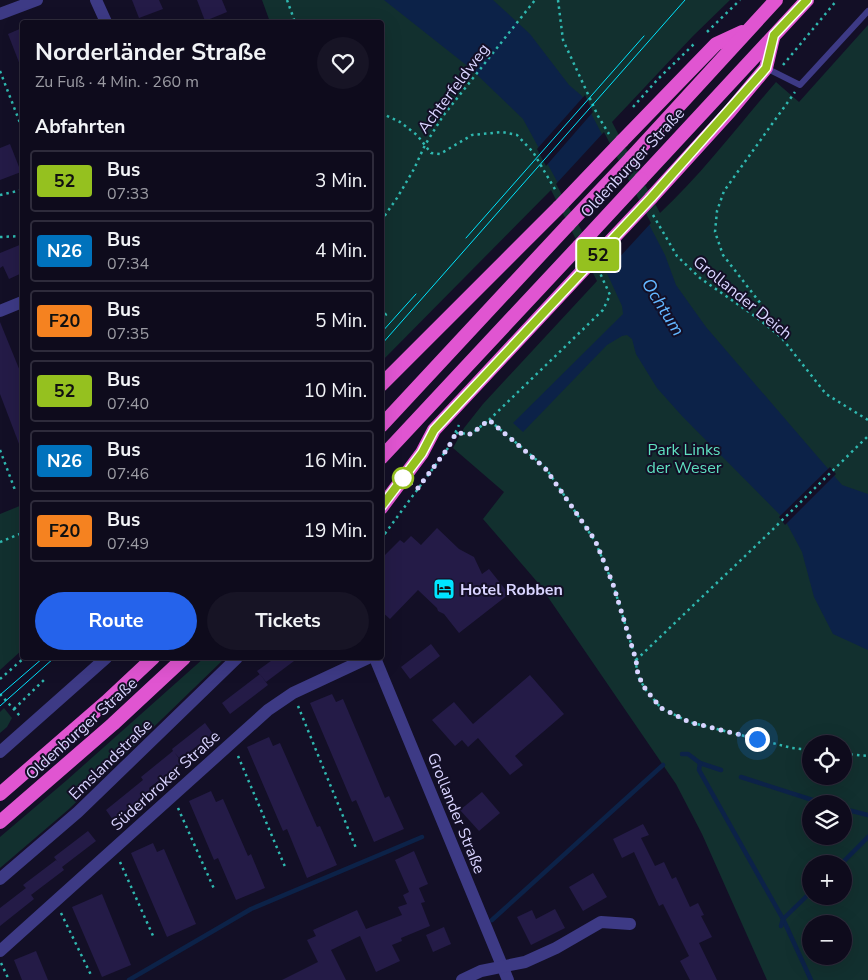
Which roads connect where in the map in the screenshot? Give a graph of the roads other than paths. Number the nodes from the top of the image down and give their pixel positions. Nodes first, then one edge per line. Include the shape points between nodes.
1 (37, 0) edge
2 (96, 0) edge
3 (776, 0) edge
4 (807, 0) edge
5 (868, 11) edge
6 (0, 14) edge
7 (105, 20) edge
8 (749, 29) junction
9 (774, 35) junction
10 (766, 68) junction
11 (20, 303) edge
12 (0, 311) edge
13 (384, 382) edge
14 (384, 423) edge
15 (384, 455) edge
16 (384, 504) edge
17 (104, 660) edge
18 (151, 660) edge
19 (182, 660) edge
20 (235, 660) edge
21 (364, 660) edge
22 (376, 660) edge
23 (0, 752) edge
24 (0, 794) edge
25 (0, 822) edge
26 (0, 878) edge
27 (630, 924) dead end
28 (0, 951) edge
29 (502, 966) junction
30 (462, 980) edge
31 (508, 980) edge

1 - 6 street
2 - 7 street
3 - 8 highway, Oldenburger Straße
4 - 9 highway, Oldenburger Straße
5 - 10 lane via 800,85
8 - 13 highway, bridge via 716,44
8 - 14 highway, Oldenburger Straße, bridge
9 - 10 highway
9 - 15 highway, Oldenburger Straße, bridge
10 - 16 highway, bridge via 651,198 434,430 422,453
11 - 12 street
17 - 23 street
18 - 24 highway, Oldenburger Straße
19 - 25 highway, Oldenburger Straße
20 - 26 street, Emslandstraße via 78,812
21 - 28 street, Süderbroker Straße via 293,693 268,710
22 - 29 street, Grollander Straße
27 - 29 street via 601,922 525,962
29 - 30 street via 480,971
29 - 31 street, Grollander Straße

